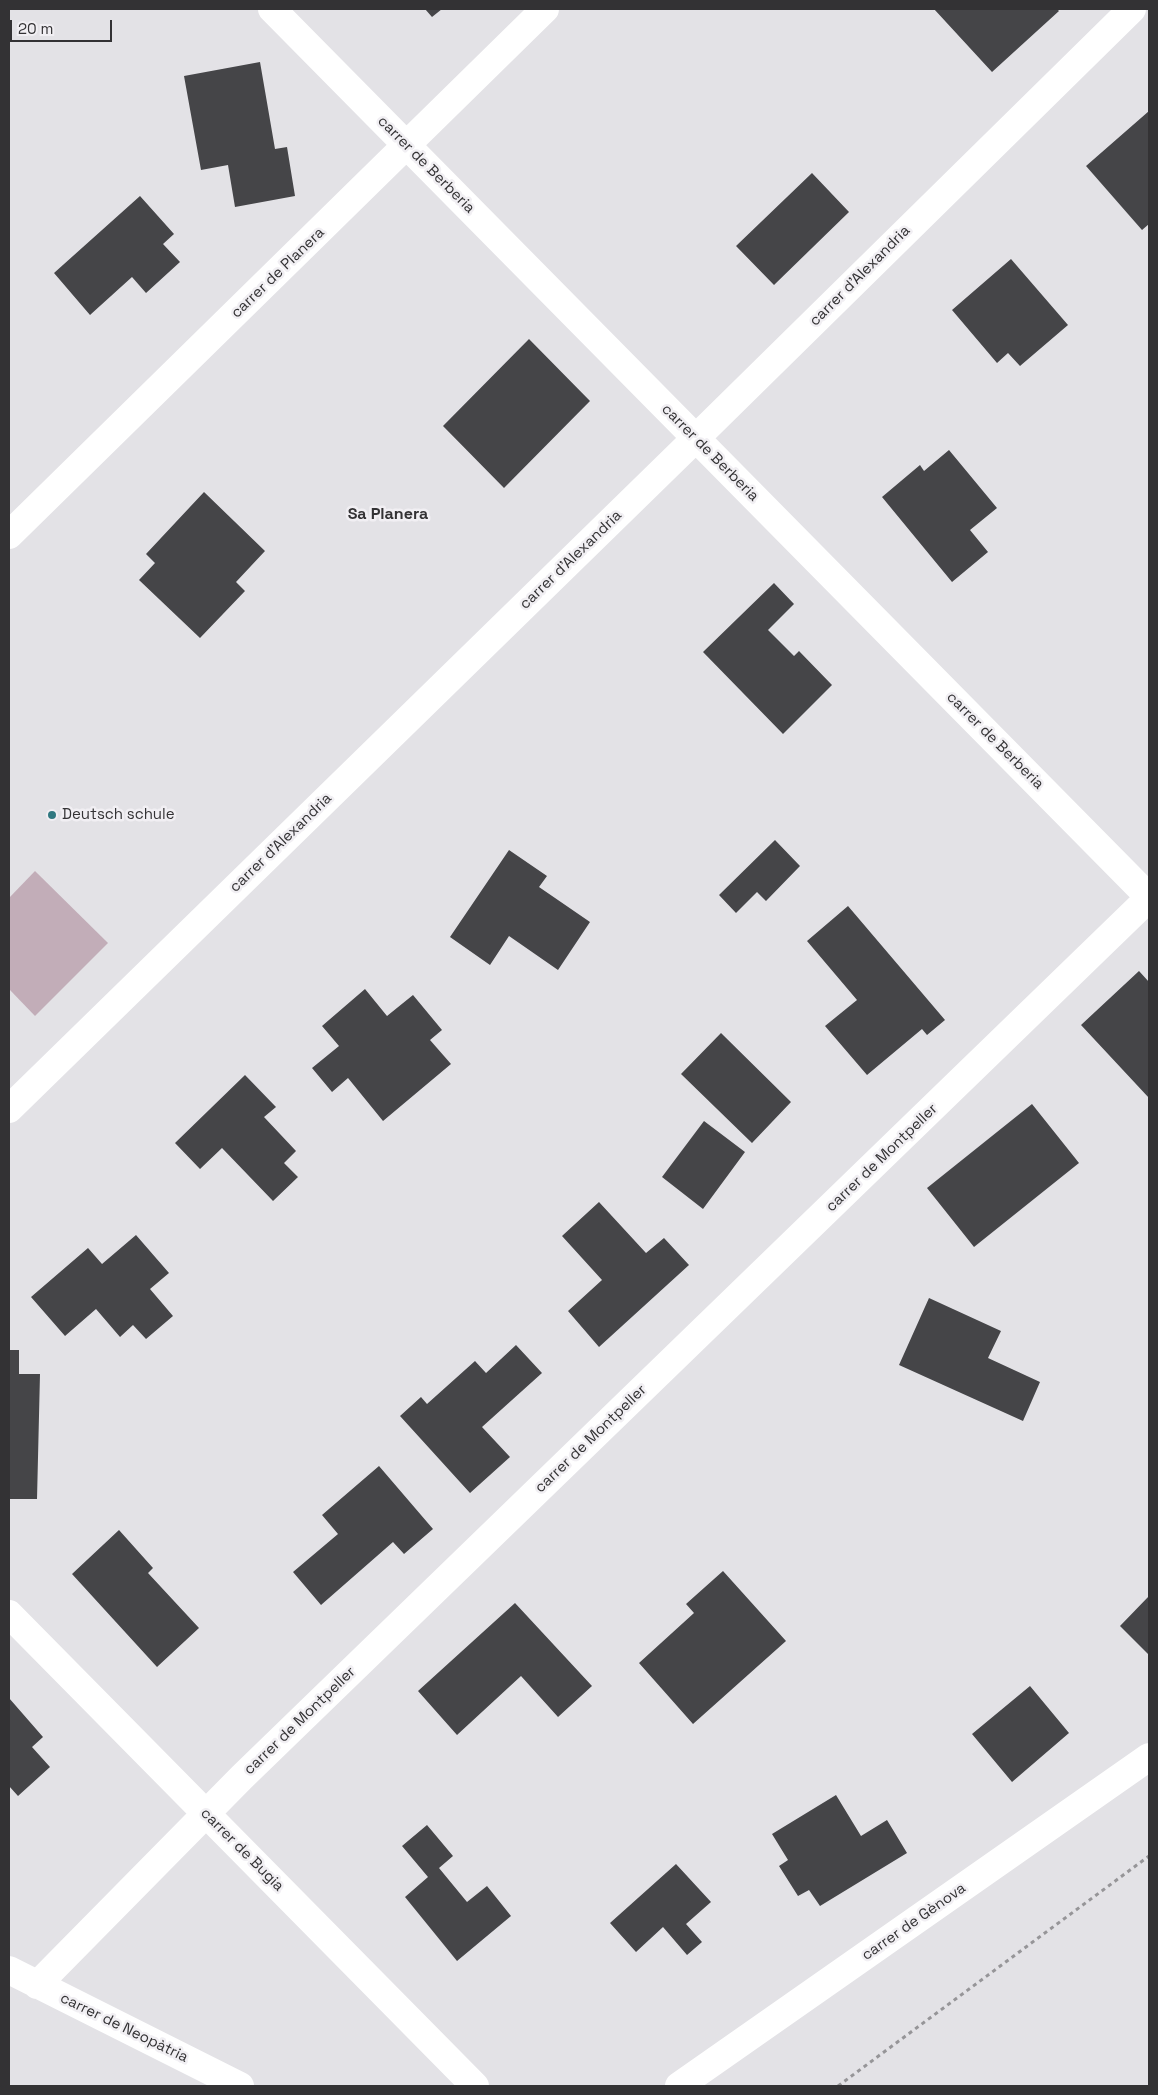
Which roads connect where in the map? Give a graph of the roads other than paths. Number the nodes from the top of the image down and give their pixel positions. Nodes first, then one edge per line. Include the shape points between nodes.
1 (272, 9) edge
2 (545, 9) edge
3 (1132, 9) edge
4 (408, 146) junction
5 (696, 438) junction
6 (9, 535) edge
7 (1149, 897) edge
8 (9, 1109) edge
9 (9, 1614) edge
10 (1149, 1757) edge
11 (206, 1813) junction
12 (9, 1970) edge
13 (37, 1985) junction
14 (240, 2086) edge
15 (475, 2086) edge
16 (679, 2086) edge

1 - 4 street, carrer de Berberia
2 - 4 street, carrer de Planera
3 - 5 street, carrer d'Alexandria
4 - 5 street, carrer de Berberia
4 - 6 street, carrer de Planera
5 - 7 street, carrer de Berberia
5 - 8 street, carrer d'Alexandria
7 - 11 street, carrer de Montpeller
9 - 11 street, carrer de Bugia
10 - 16 street, carrer de Gènova
11 - 13 street, carrer de Montpeller
11 - 15 street, carrer de Bugia
12 - 13 street, carrer de Neopàtria
13 - 14 street, carrer de Neopàtria

